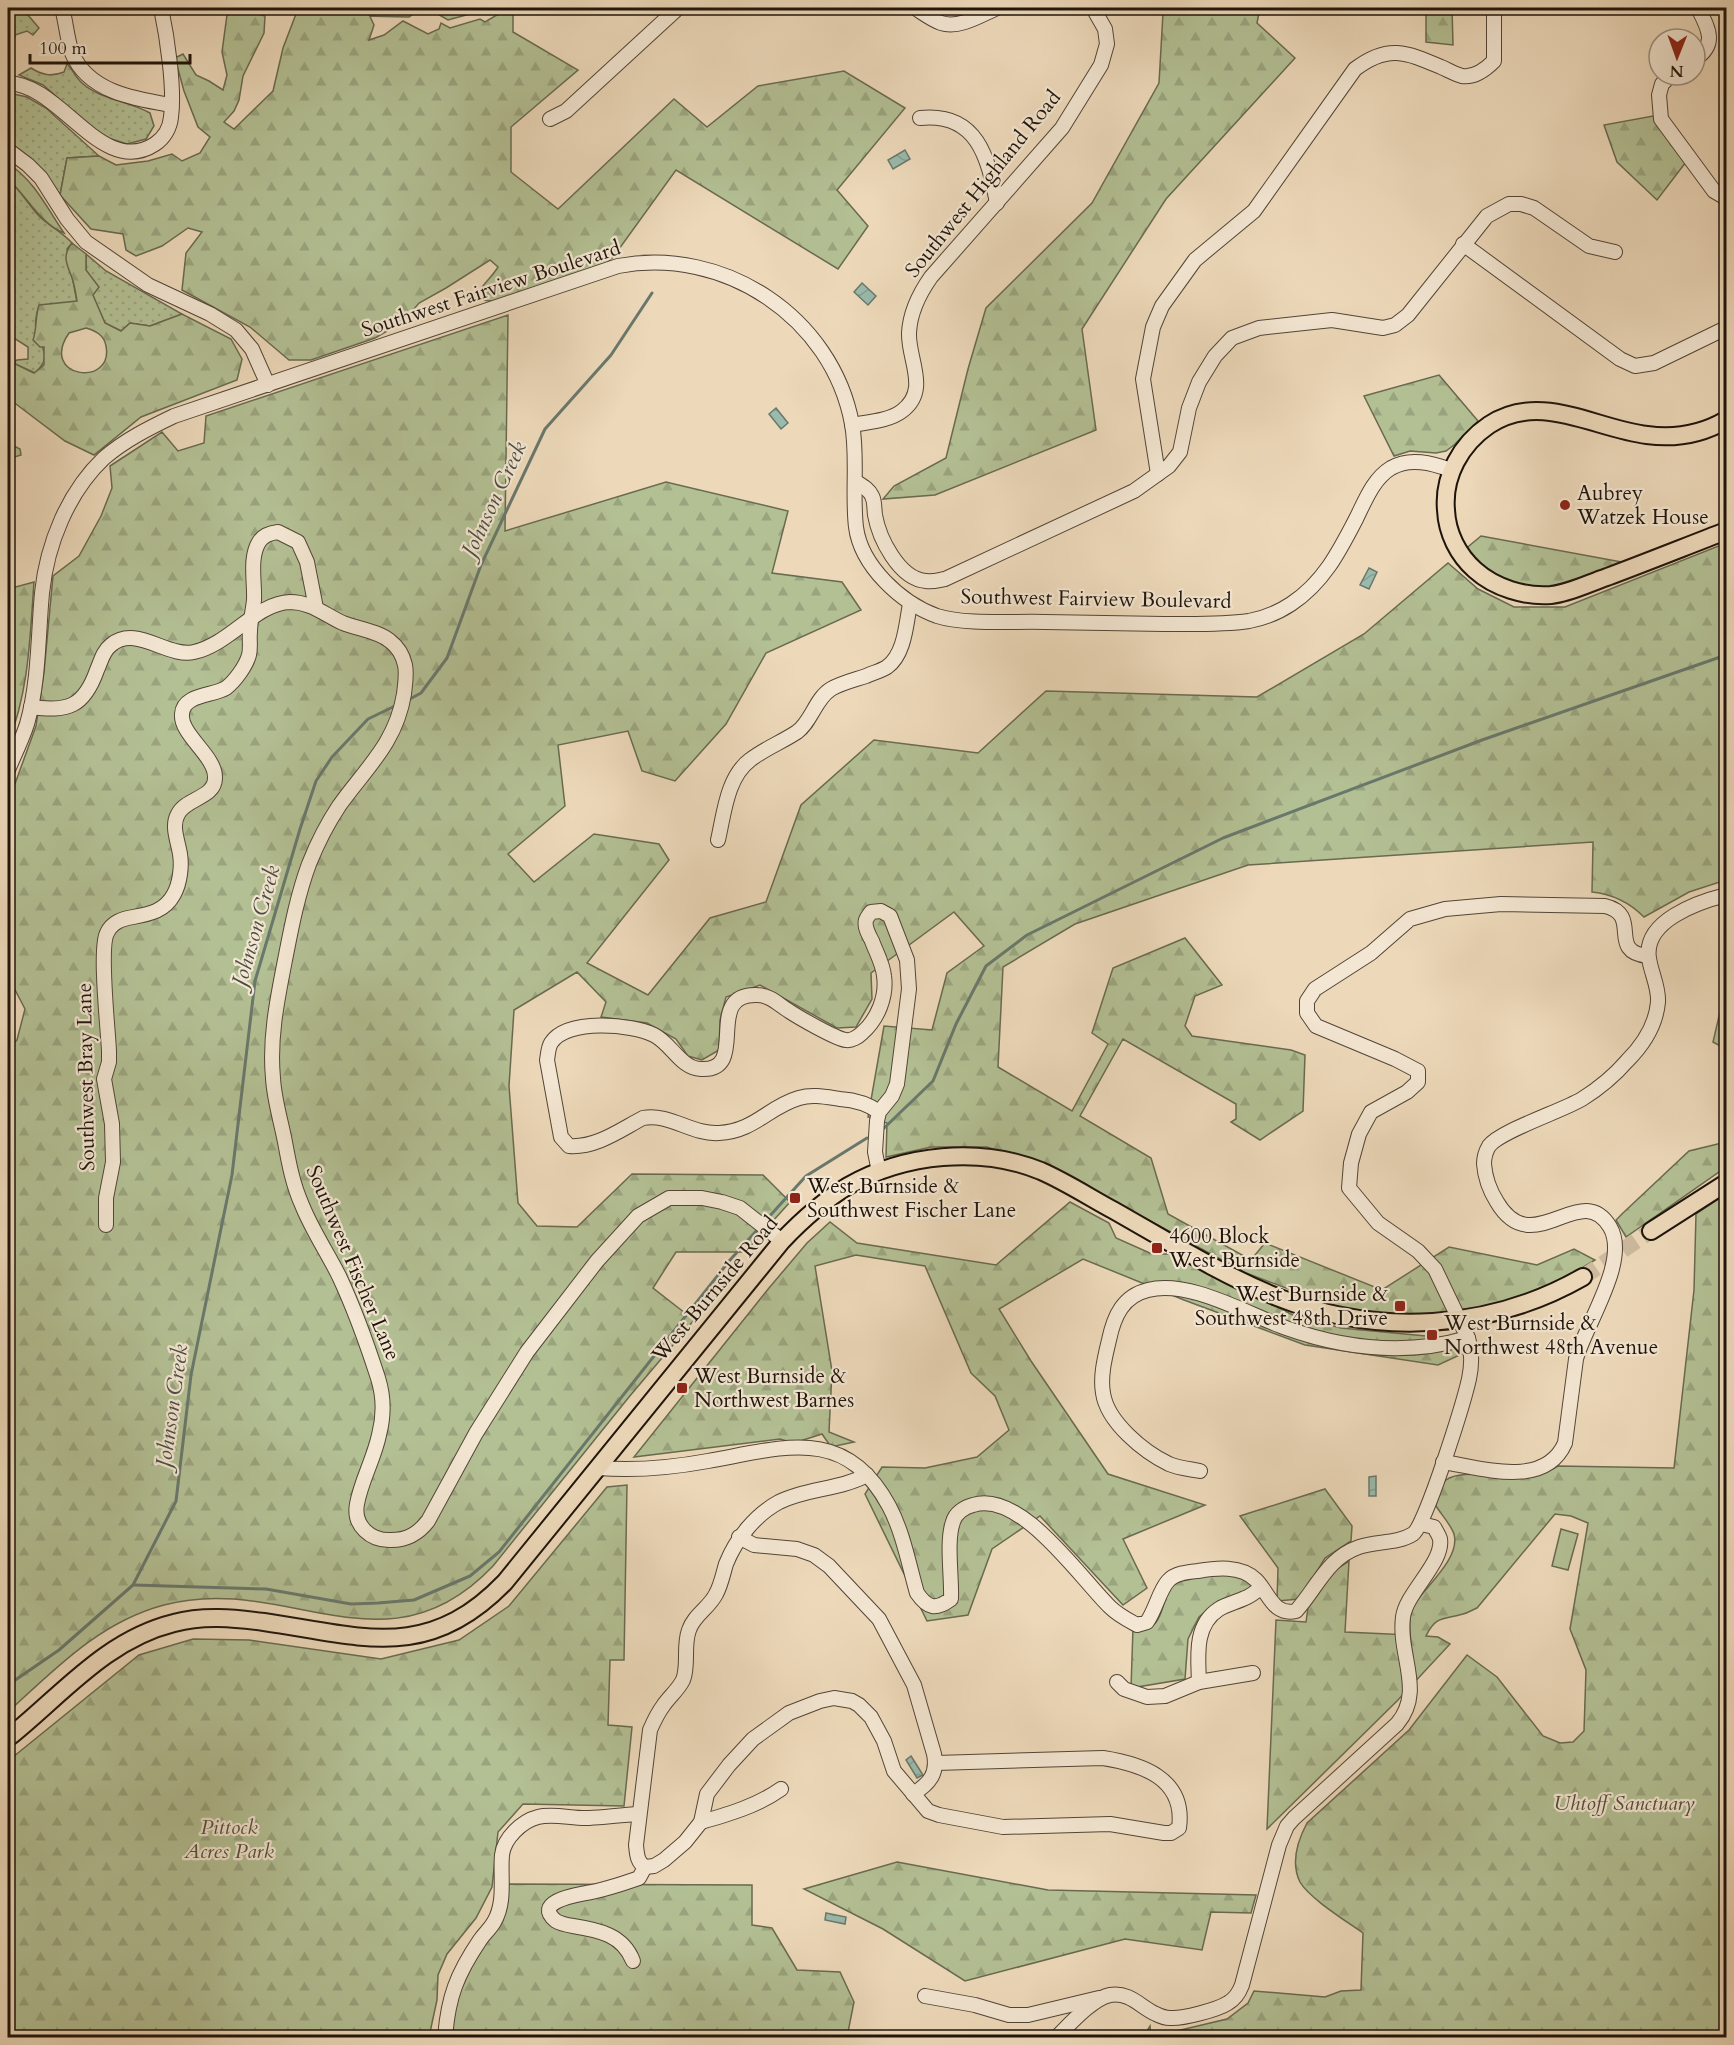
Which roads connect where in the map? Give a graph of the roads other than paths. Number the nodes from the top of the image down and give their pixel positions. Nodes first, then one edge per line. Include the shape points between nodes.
1 (62, 8) edge
2 (161, 8) edge
3 (678, 8) edge
4 (915, 8) edge
5 (997, 8) edge
6 (1093, 8) edge
7 (1494, 8) edge
8 (1698, 8) edge
9 (1706, 27) edge
10 (1707, 28) edge
11 (1707, 47) edge
12 (8, 83) edge
13 (1661, 87) edge
14 (171, 105) junction
15 (920, 118) dead end
16 (550, 119) dead end
17 (8, 150) edge
18 (1726, 198) edge
19 (997, 203) junction
20 (1463, 244) junction
21 (1615, 252) dead end
22 (1726, 328) edge
23 (268, 385) junction
24 (1726, 420) edge
25 (852, 425) junction
26 (1451, 470) junction
27 (1158, 474) junction
28 (855, 481) junction
29 (1726, 531) edge
30 (910, 604) junction
31 (316, 608) junction
32 (251, 619) junction
33 (31, 707) junction
34 (8, 770) edge
35 (718, 840) dead end
36 (1726, 895) edge
37 (1648, 956) junction
38 (879, 1112) junction
39 (879, 1172) junction
40 (1726, 1183) edge
41 (106, 1225) dead end
42 (1651, 1231) tunnel mouth
43 (782, 1241) junction
44 (1583, 1276) tunnel mouth
45 (1460, 1320) junction
46 (1468, 1338) junction
47 (1443, 1462) junction
48 (598, 1468) junction
49 (1200, 1471) dead end
50 (867, 1475) junction
51 (1421, 1524) junction
52 (739, 1537) junction
53 (1261, 1588) junction
54 (1253, 1673) dead end
55 (1117, 1682) dead end
56 (1199, 1682) junction
57 (8, 1738) edge
58 (936, 1763) junction
59 (781, 1789) dead end
60 (913, 1794) junction
61 (639, 1814) junction
62 (701, 1822) junction
63 (645, 1867) junction
64 (633, 1960) dead end
65 (925, 1996) dead end
66 (1101, 1998) junction
67 (445, 2037) edge
68 (1056, 2037) edge

1 - 14 street via 71,51 87,75 123,95
2 - 14 street
3 - 16 street via 566,111
4 - 5 street via 949,24
6 - 19 street, Southwest Highland Road via 1105,29 1107,44 1101,65 1062,128
7 - 27 street via 1494,61 1475,75 1464,76 1410,54 1391,53 1367,60 1355,69 1254,211 1195,260 1162,306 1147,351 1143,379
8 - 9 street
10 - 11 street
12 - 14 street via 43,95 106,146 120,151 141,150 161,139 170,123
13 - 18 street via 1661,119 1714,191
15 - 19 street via 949,120 969,130 991,171
17 - 23 street via 41,178 87,242 148,285 227,323 244,337
19 - 25 street, Southwest Highland Road via 931,277 913,308 909,345 917,381 909,404 889,417
20 - 21 street via 1487,216 1509,204 1521,204 1534,208 1589,246
20 - 22 street via 1635,366 1654,363
20 - 27 street via 1408,315 1395,325 1383,328 1332,320 1259,328 1232,338 1199,382 1179,452
23 - 25 street, Southwest Fairview Boulevard via 598,272 628,264 663,262 744,283 789,313 833,371
23 - 33 street, Southwest Fairview Boulevard via 154,426 120,445 86,479 61,521 45,570
24 - 26 main road via 1697,433 1662,437 1636,434 1565,413 1519,414 1495,422 1478,434
25 - 28 street, Southwest Fairview Boulevard
26 - 29 main road via 1446,515 1461,554 1480,575 1519,592 1565,592
26 - 30 street, Southwest Fairview Boulevard via 1418,462 1399,464 1387,471 1373,486 1320,580 1270,616 1193,624 986,621 940,617
27 - 28 street via 1134,491 945,579 926,581 897,564 882,539 874,498
28 - 30 street, Southwest Fairview Boulevard via 856,529 865,551 886,582
30 - 35 street via 899,651 886,668 830,690 797,731 741,768 727,801
31 - 32 street, Southwest Fischer Lane via 287,602 265,609
31 - 32 street, Southwest Bray Lane via 302,548 284,533 272,532 258,543 254,554
31 - 43 street, Southwest Fischer Lane via 393,644 403,659 406,679 399,715 387,742 330,820 310,863 295,907 272,1051 274,1087 294,1184 310,1224 338,1273 382,1389 380,1433 356,1506 365,1532 386,1541 413,1536 422,1529 526,1352 597,1261 638,1216 669,1198 702,1198 740,1208
32 - 33 street, Southwest Fischer Lane via 223,640 193,652 178,653 136,639 117,641 104,654 92,686 76,704 59,710
32 - 41 street, Southwest Bray Lane via 250,653 239,673 220,690 191,700 181,715 212,765 215,778 212,789 184,805 177,815 174,825 180,856 174,894 158,911 119,920 103,942 109,1051 104,1078 112,1124 113,1162
33 - 34 street, Southwest Fairview Boulevard
36 - 37 street via 1699,903 1661,925 1649,943
37 - 45 street via 1630,949 1624,920 1616,908 1501,904 1445,909 1410,919 1371,953 1315,989 1307,1001 1307,1014 1316,1026 1418,1071 1418,1082 1407,1092 1371,1112 1359,1134 1349,1188 1378,1223 1418,1251 1435,1269
37 - 47 street via 1658,1001 1643,1044 1623,1066 1580,1100 1495,1141 1485,1160 1492,1193 1503,1213 1517,1224 1531,1226 1575,1211 1601,1216 1612,1229 1615,1257 1578,1353 1565,1443 1554,1461 1527,1472
38 - 38 street via 862,1102 806,1096 735,1130 705,1132 658,1116 643,1118 598,1142 569,1146 561,1137 557,1122 548,1052 557,1036 568,1031 620,1026 656,1036 684,1064 703,1070 721,1062 726,1055 728,1016 735,1001 757,995 767,996 837,1037 854,1038 871,1023 885,989 884,974 866,920 871,912 881,911 890,916 904,950 909,989 897,1084
38 - 39 street via 874,1152
39 - 43 main road, West Burnside Road via 829,1199
39 - 45 main road, West Burnside Road via 935,1158 982,1158 1020,1164 1056,1178 1211,1264 1287,1300 1336,1314 1382,1321
40 - 42 main road
43 - 48 main road, West Burnside Road
44 - 45 main road, West Burnside Road via 1520,1306
45 - 46 street
46 - 47 street via 1472,1350 1469,1379
46 - 49 street via 1440,1346 1354,1345 1308,1335 1188,1290 1160,1287 1136,1293 1127,1299 1112,1326 1101,1378 1105,1402 1114,1419 1140,1446 1170,1464
47 - 51 street
48 - 50 street via 664,1468 780,1447 800,1447 847,1458
48 - 57 main road, West Burnside Road via 505,1582 481,1605 451,1624 417,1635 382,1639 236,1618 172,1623 137,1636 100,1658
50 - 52 street via 780,1502
50 - 53 street via 889,1506 917,1593 930,1606 941,1606 951,1599 953,1519 965,1508 980,1503 1002,1506 1021,1517 1051,1541 1111,1609 1137,1624 1147,1622 1169,1578 1184,1572 1219,1568 1242,1572 1255,1579
51 - 53 street via 1414,1533 1359,1547 1335,1560 1296,1611 1283,1612
51 - 66 street via 1434,1527 1440,1538 1440,1551 1403,1615 1402,1641 1411,1689 1405,1714 1287,1827 1237,1995 1217,2008 1169,2018 1125,1995
52 - 58 street via 754,1545 797,1549 814,1555 879,1619 914,1685
52 - 61 street via 716,1595 694,1619 688,1632 682,1682 650,1730
53 - 56 street via 1219,1609 1203,1626 1198,1645
54 - 56 street
55 - 56 street via 1124,1689 1147,1696 1165,1696
58 - 60 street via 928,1785
58 - 60 street via 1103,1758 1128,1762 1158,1775 1169,1787 1178,1806 1179,1828 1164,1833 1110,1824 1003,1827 928,1811
59 - 62 street via 757,1803
60 - 62 street via 894,1771 871,1717 852,1701 834,1698 789,1713 753,1739 707,1794
61 - 63 street via 637,1857
61 - 67 street via 538,1817 513,1833 502,1853 499,1909 455,1983
62 - 63 street via 664,1860
63 - 64 street via 639,1878 566,1897 550,1907 555,1920 562,1924 623,1942
65 - 66 street via 1009,2015 1028,2015
66 - 68 street

